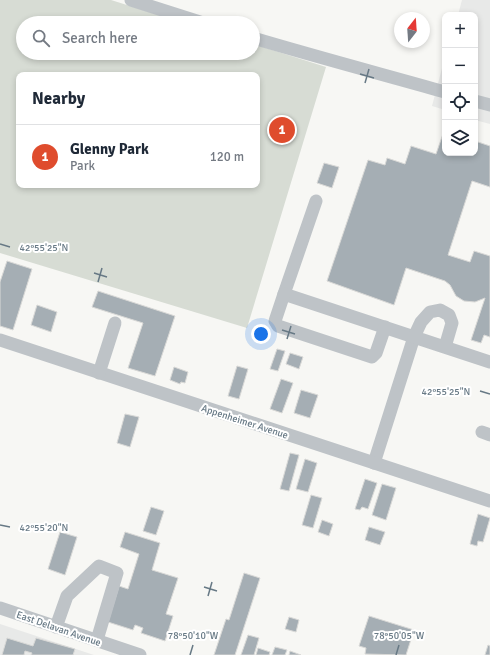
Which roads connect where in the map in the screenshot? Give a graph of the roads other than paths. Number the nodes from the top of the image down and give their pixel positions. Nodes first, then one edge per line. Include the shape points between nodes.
1 (131, 0) edge
2 (181, 16) edge
3 (260, 40) edge
4 (442, 91) edge
5 (478, 102) edge
6 (490, 105) edge
7 (316, 201) dead end
8 (284, 294) junction
9 (116, 323) dead end
10 (384, 327) junction
11 (414, 337) junction
12 (0, 340) edge
13 (445, 347) junction
14 (490, 362) edge
15 (99, 373) junction
16 (374, 463) junction
17 (490, 502) edge
18 (0, 608) edge
19 (56, 627) junction
20 (97, 640) junction
21 (140, 655) edge

1 - 2 street
3 - 4 street
5 - 6 street
7 - 8 street
8 - 10 street
8 - 10 street via 275,321 278,326 372,357 376,353
9 - 15 street
10 - 11 street
11 - 13 street
11 - 13 street via 421,322 430,312 440,310 449,315 452,323
11 - 16 street
12 - 15 street, Appenheimer Avenue
13 - 14 street
15 - 16 street, Appenheimer Avenue
16 - 17 street, Appenheimer Avenue
18 - 19 street, East Delavan Avenue
19 - 20 street, East Delavan Avenue
19 - 20 street via 67,596 99,566 117,573
20 - 21 street, East Delavan Avenue

